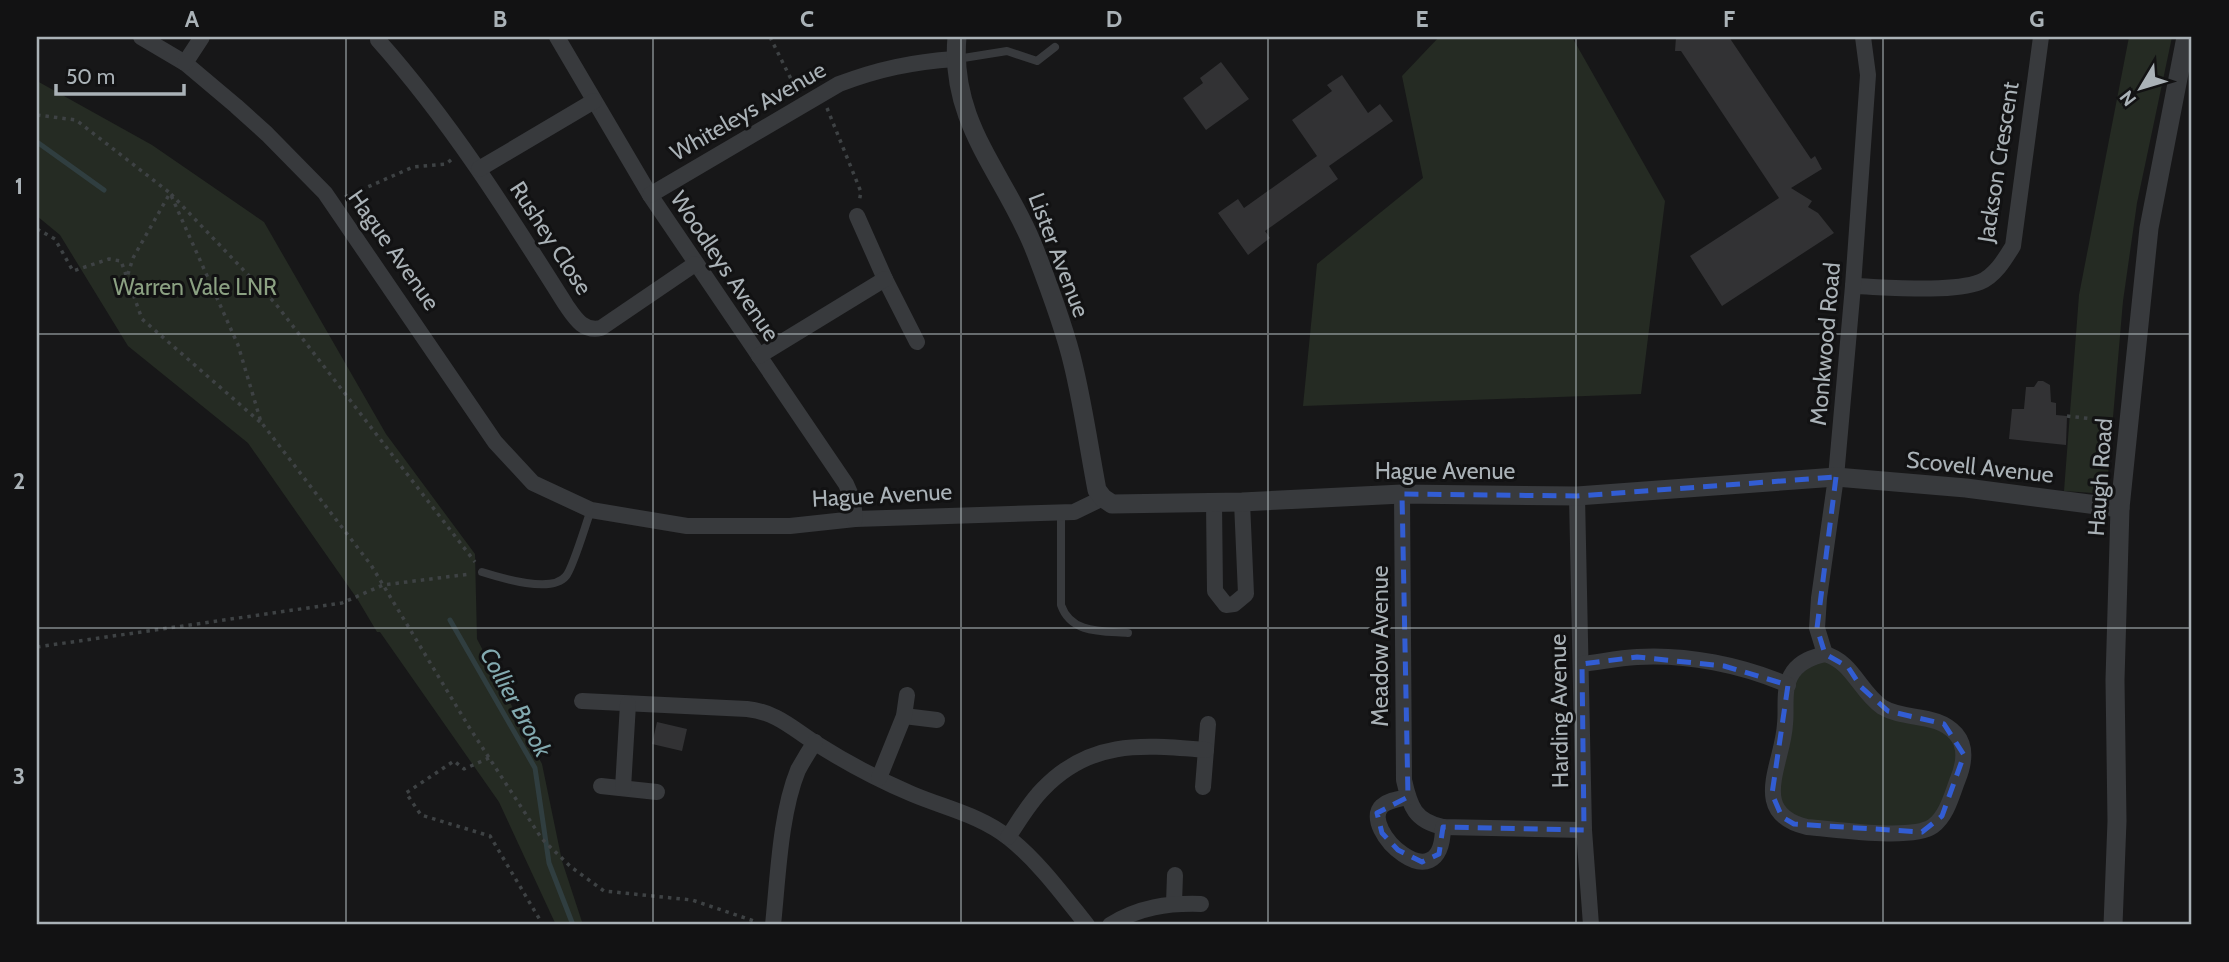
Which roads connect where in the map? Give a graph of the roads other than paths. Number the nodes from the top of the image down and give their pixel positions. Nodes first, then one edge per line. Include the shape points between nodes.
1 (141, 37) edge
2 (202, 37) edge
3 (557, 37) edge
4 (957, 37) edge
5 (1863, 37) edge
6 (2041, 37) edge
7 (2186, 37) edge
8 (378, 40) dead end
9 (1055, 47) dead end
10 (955, 59) junction
11 (185, 63) junction
12 (594, 101) junction
13 (480, 169) junction
14 (650, 195) junction
15 (857, 216) road end
16 (695, 264) junction
17 (885, 279) junction
18 (1853, 286) junction
19 (917, 342) dead end
20 (759, 356) junction
21 (1836, 477) junction
22 (1402, 494) junction
23 (1577, 496) junction
24 (1103, 498) junction
25 (1242, 502) junction
26 (1213, 503) junction
27 (2120, 508) junction
28 (591, 510) junction
29 (1061, 512) junction
30 (855, 519) junction
31 (482, 572) road end
32 (1128, 633) dead end
33 (1825, 654) junction
34 (1582, 664) junction
35 (1787, 685) junction
36 (907, 695) dead end
37 (582, 701) dead end
38 (628, 704) junction
39 (904, 716) junction
40 (937, 720) dead end
41 (1208, 724) dead end
42 (815, 742) junction
43 (1206, 750) junction
44 (878, 778) junction
45 (601, 786) dead end
46 (1203, 787) dead end
47 (623, 788) junction
48 (657, 792) dead end
49 (1408, 797) junction
50 (1443, 827) junction
51 (1584, 830) junction
52 (1008, 837) junction
53 (1175, 874) dead end
54 (1174, 903) junction
55 (1201, 904) dead end
56 (773, 925) edge
57 (1087, 925) edge
58 (1110, 925) edge
59 (1591, 925) edge
60 (2113, 925) edge

1 - 11 street, Hague Avenue
2 - 11 street
3 - 12 street, Woodleys Avenue
4 - 10 street, Lister Avenue
5 - 18 street, Monkwood Road via 1868,75
6 - 18 street, Jackson Crescent via 2013,246 2000,265 1982,282 1957,287
7 - 27 street, Haugh Road via 2149,228
8 - 13 street, Rushey Close
9 - 10 lane via 1037,61 1007,51
10 - 14 street, Whiteleys Avenue via 873,71 821,93
10 - 24 street, Lister Avenue via 968,118 1035,251 1073,362 1097,490
11 - 28 street, Hague Avenue via 267,134 332,203 495,442 533,483
12 - 13 street, Rushey Close
12 - 14 street, Woodleys Avenue
13 - 16 street, Rushey Close via 566,305 585,327 601,328
14 - 16 street, Woodleys Avenue
15 - 17 street
16 - 20 street, Woodleys Avenue
17 - 19 street
17 - 20 street
18 - 21 street, Monkwood Road
20 - 30 street, Woodleys Avenue via 846,484
21 - 23 street, Hague Avenue
21 - 27 street, Scovell Avenue
21 - 33 street, Monkwood Road via 1817,628
22 - 23 street, Hague Avenue
22 - 25 street, Hague Avenue
22 - 49 street, Meadow Avenue via 1404,780
23 - 34 street, Harding Avenue
24 - 26 street, Hague Avenue via 1126,505
24 - 29 street, Hague Avenue via 1074,512
25 - 26 street, Hague Avenue
25 - 26 street via 1247,594 1226,605 1215,591
27 - 60 street, Haugh Road
28 - 30 street, Hague Avenue via 687,526 790,526
28 - 31 lane via 566,576 553,585
29 - 30 street, Hague Avenue
29 - 32 lane via 1061,605 1065,615 1083,629
33 - 35 street via 1801,664
33 - 35 street via 1848,667 1861,688 1888,711 1944,724 1962,744 1960,775 1934,825 1905,834 1807,828 1782,817 1772,794 1784,733
34 - 35 street via 1637,657 1682,658 1762,674
34 - 51 street, Harding Avenue
36 - 39 street
37 - 38 street
38 - 42 street via 763,710
38 - 47 street
39 - 40 street
39 - 44 street
41 - 43 street
42 - 44 street
42 - 56 street via 791,792
43 - 46 street
43 - 52 street via 1122,747 1080,761 1043,789
44 - 52 street via 942,803
45 - 47 street
47 - 48 street
49 - 50 street via 1420,817
49 - 50 street via 1382,806 1377,813 1382,833 1398,850 1411,859 1431,861 1443,845
50 - 51 street
51 - 59 street, Harding Avenue
52 - 57 street
53 - 54 street
54 - 55 street
54 - 58 street via 1131,913

